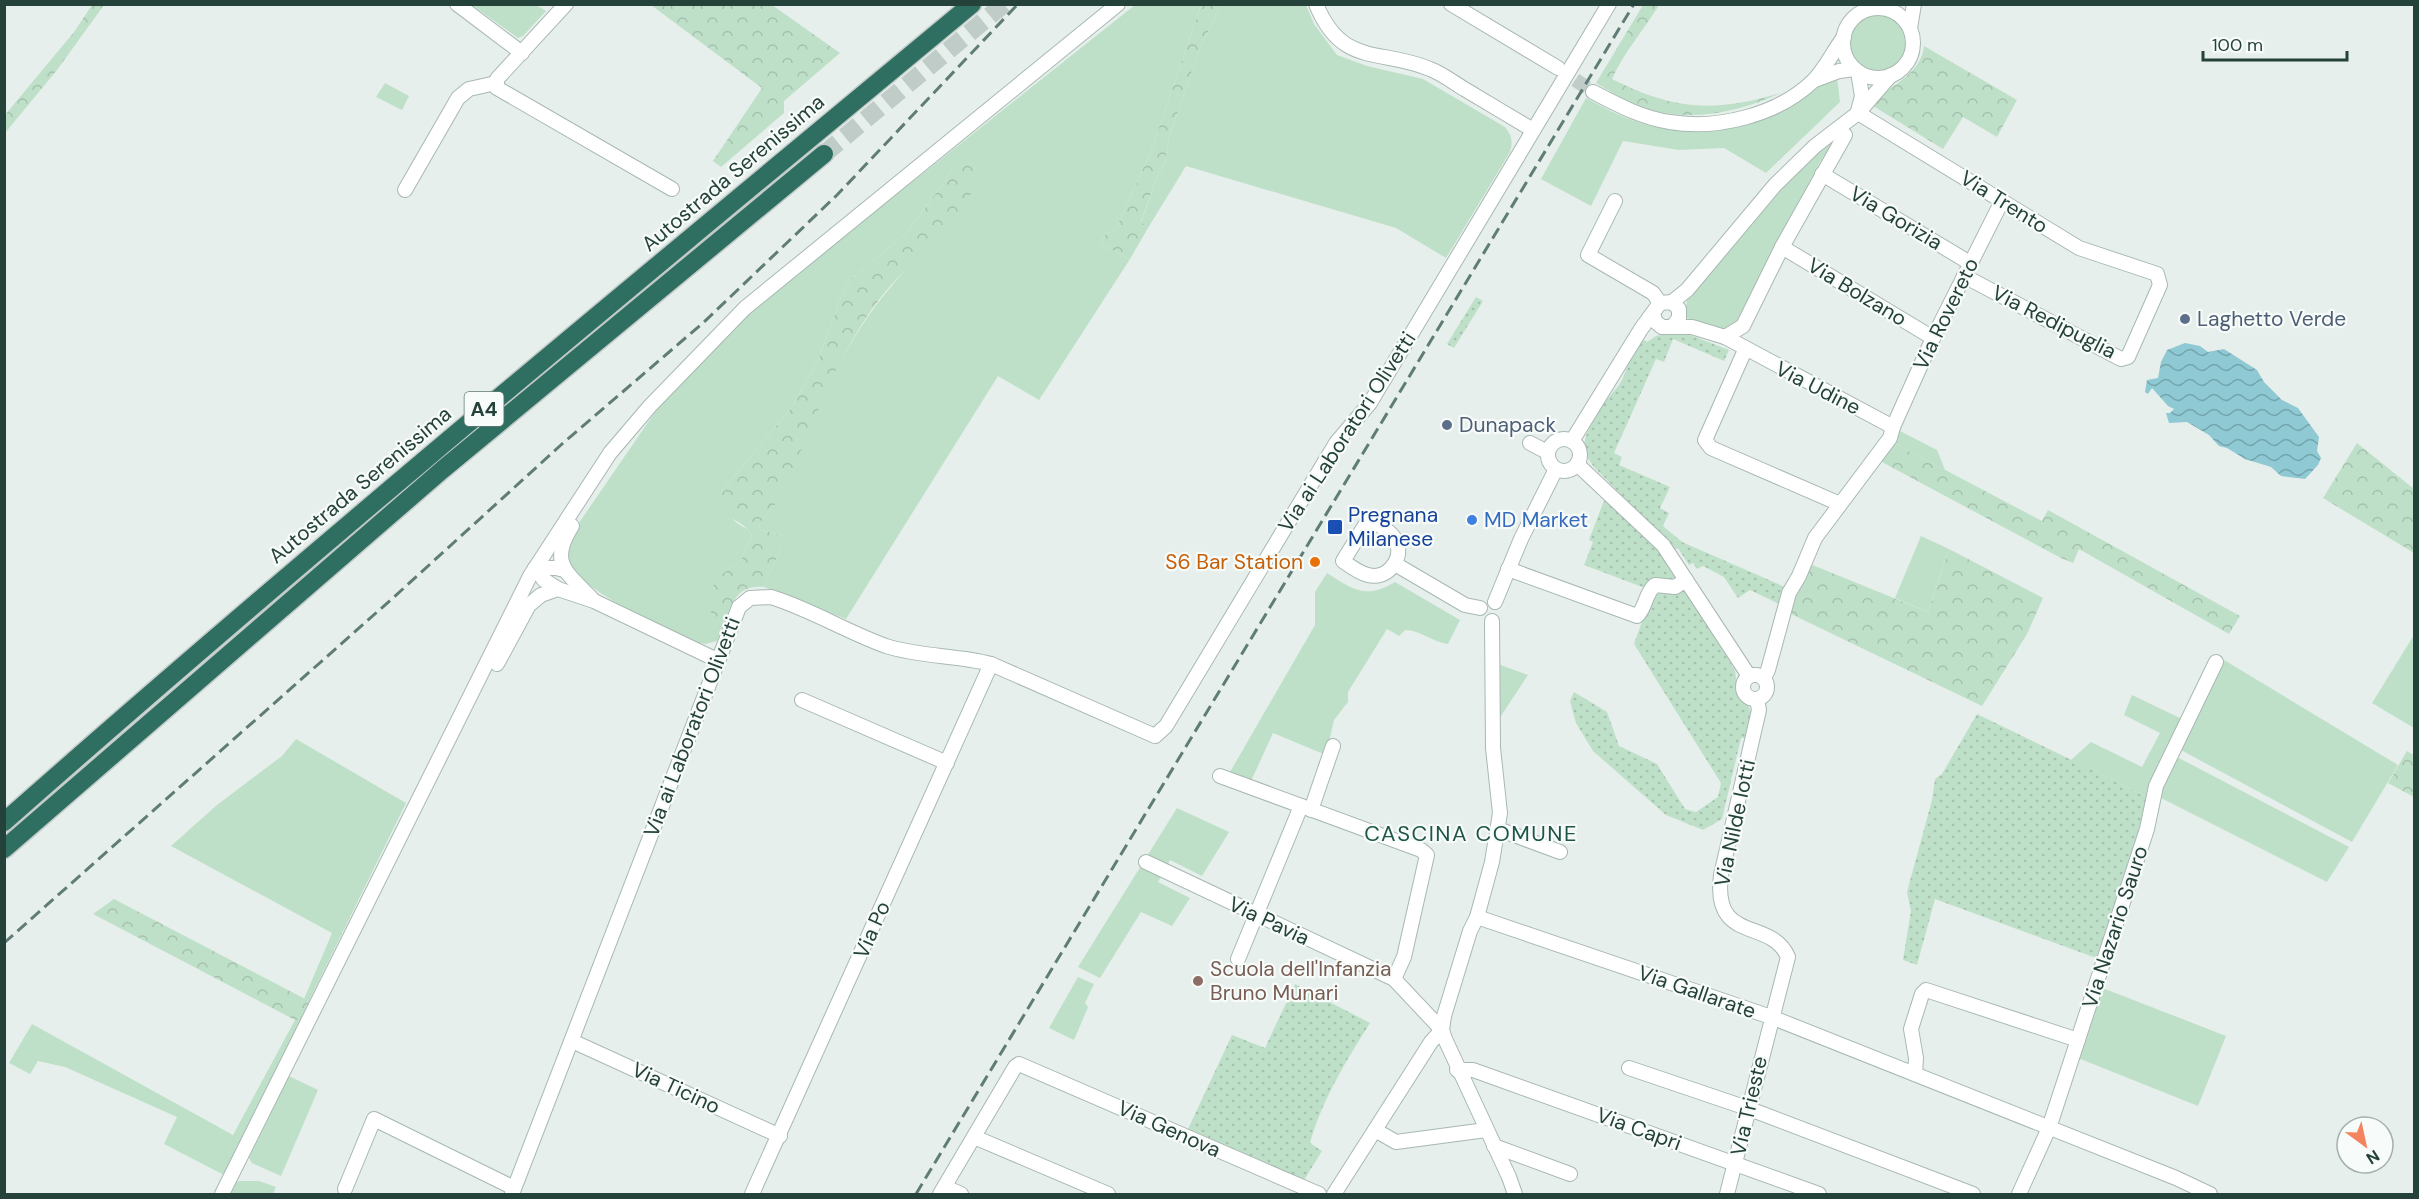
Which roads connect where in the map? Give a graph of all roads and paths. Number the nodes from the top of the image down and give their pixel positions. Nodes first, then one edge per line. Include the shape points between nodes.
1 (457, 4) edge
2 (566, 4) edge
3 (972, 4) edge
4 (1118, 4) edge
5 (1316, 4) edge
6 (1451, 4) edge
7 (1609, 4) edge
8 (1914, 4) edge
9 (1878, 6) edge
10 (1910, 28) junction
11 (1844, 37) junction
12 (522, 53) junction
13 (1558, 69) tunnel mouth
14 (1856, 70) junction
15 (1891, 75) junction
16 (1815, 80) junction
17 (496, 83) junction
18 (1593, 92) tunnel mouth
19 (1858, 113) junction
20 (1533, 130) junction
21 (1845, 135) dead end
22 (824, 154) tunnel mouth
23 (1822, 174) junction
24 (672, 189) dead end
25 (405, 190) dead end
26 (1615, 201) dead end
27 (2002, 201) junction
28 (1782, 247) junction
29 (1967, 269) junction
30 (2157, 274) joint
31 (1668, 313) junction
32 (1725, 337) junction
33 (1933, 338) junction
34 (1744, 350) junction
35 (650, 406) junction
36 (1892, 426) junction
37 (1572, 441) junction
38 (1530, 442) dead end
39 (1547, 452) junction
40 (1577, 464) junction
41 (1556, 469) junction
42 (1840, 504) junction
43 (1395, 564) dead end
44 (535, 568) junction
45 (1508, 569) junction
46 (564, 570) junction
47 (1686, 580) junction
48 (558, 589) junction
49 (594, 601) junction
50 (1494, 602) junction
51 (1480, 608) junction
52 (1492, 621) junction
53 (717, 660) junction
54 (2216, 662) dead end
55 (991, 664) junction
56 (1749, 676) junction
57 (1764, 678) junction
58 (1757, 699) junction
59 (802, 700) dead end
60 (469, 702) junction
61 (1333, 746) dead end
62 (947, 763) junction
63 (1220, 776) dead end
64 (1306, 808) junction
65 (4, 822) edge
66 (1498, 829) junction
67 (4, 849) edge
68 (1560, 852) dead end
69 (1146, 862) dead end
70 (1257, 916) junction
71 (1477, 918) junction
72 (1239, 959) dead end
73 (1394, 979) junction
74 (1771, 1017) junction
75 (1442, 1030) junction
76 (2078, 1040) junction
77 (572, 1041) junction
78 (1629, 1068) dead end
79 (1458, 1070) junction
80 (1915, 1074) junction
81 (1748, 1108) junction
82 (2049, 1128) junction
83 (1375, 1130) junction
84 (1486, 1130) junction
85 (780, 1136) junction
86 (974, 1137) junction
87 (1494, 1146) junction
88 (1736, 1163) junction
89 (1570, 1174) dead end
90 (345, 1189) dead end
91 (513, 1191) edge
92 (942, 1191) edge
93 (222, 1194) edge
94 (752, 1194) edge
95 (961, 1194) edge
96 (1108, 1194) edge
97 (1319, 1194) edge
98 (1335, 1194) edge
99 (1515, 1194) edge
100 (1726, 1194) edge
101 (1819, 1194) edge
102 (1973, 1194) edge
103 (2019, 1194) edge
104 (2210, 1194) edge

1 - 12 street
2 - 12 street
3 - 65 highway, Autostrada Serenissima / A4 via 339,531
4 - 35 street via 745,308
5 - 20 street via 1329,28 1351,47 1430,69
6 - 13 street
7 - 20 street, Via ai Laboratori Olivetti
8 - 10 street
9 - 10 street via 1898,14
9 - 11 street via 1854,17
10 - 15 street via 1913,47 1909,59
11 - 14 street via 1847,60
11 - 16 street
12 - 17 street
14 - 15 street via 1873,77
14 - 16 street via 1839,71
14 - 19 street via 1862,96
15 - 19 street
16 - 18 street via 1769,108 1737,119 1688,124 1628,110
17 - 24 street via 500,91
17 - 25 street via 469,89 458,98
19 - 27 street, Via Trento
19 - 31 street via 1815,146 1775,185
20 - 55 street, Via ai Laboratori Olivetti via 1370,403 1336,442 1166,726 1155,736
21 - 23 street
22 - 67 highway, Autostrada Serenissima / A4 via 442,470
23 - 28 street
23 - 29 street, Via Gorizia
26 - 31 street via 1588,255 1653,293
27 - 29 street, Via Rovereto
27 - 30 street, Via Trento via 2079,248
28 - 32 street via 1743,326
28 - 33 street, Via Bolzano
29 - 30 street, Via Redipuglia via 2121,359 2128,357 2160,285
29 - 33 street, Via Rovereto
31 - 32 street, Via Udine via 1692,327
31 - 37 street via 1637,338
32 - 34 street, Via Udine
33 - 36 street, Via Rovereto
34 - 36 street, Via Udine
34 - 42 street via 1706,443
35 - 44 street via 610,453
35 - 46 street via 565,537 560,553
36 - 42 street, Via Rovereto via 1890,438
37 - 39 street via 1562,438 1552,442
37 - 40 street via 1579,449
38 - 39 street
39 - 41 street
40 - 41 street via 1565,471
40 - 47 street via 1663,545
41 - 45 street
42 - 57 street, Via Rovereto via 1815,538 1789,593
43 - 51 street via 1465,605
44 - 46 street
44 - 48 street
44 - 60 street
45 - 47 street via 1637,616 1655,585 1675,587
45 - 50 street
46 - 49 street
47 - 56 street
48 - 49 street
48 - 60 street via 529,605 484,687
49 - 53 street
50 - 51 street via 1485,602
50 - 52 street via 1500,614
51 - 52 street via 1482,618
52 - 66 street
53 - 55 street, Via ai Laboratori Olivetti via 739,607 760,596 777,599 888,646
53 - 77 street, Via ai Laboratori Olivetti
54 - 76 street, Via Nazario Sauro via 2156,786 2147,829
55 - 62 street, Via Po
56 - 57 street via 1757,674
56 - 58 street via 1743,683 1744,691 1749,698
57 - 58 street via 1767,688
58 - 74 street, Via Nilde Iotti via 1759,711 1719,896 1731,920 1785,949 1787,967
59 - 62 street
60 - 93 street
61 - 64 street
62 - 85 street, Via Po
63 - 64 street
64 - 70 street
64 - 73 street via 1427,855 1404,957
66 - 68 street
66 - 71 street
69 - 70 street, Via Pavia
70 - 72 street
70 - 73 street, Via Pavia
71 - 74 street, Via Gallarate
71 - 75 street
73 - 75 street, Via Pavia
74 - 80 street, Via Gallarate
74 - 81 street, Via Trieste
75 - 79 street
75 - 83 street
76 - 80 street via 1926,990 1911,1029
76 - 82 street, Via Nazario Sauro
77 - 85 street, Via Ticino
77 - 91 street, Via ai Laboratori Olivetti
78 - 81 street
79 - 84 street
79 - 88 street, Via Capri via 1473,1070
80 - 82 street, Via Gallarate
81 - 88 street, Via Trieste
81 - 102 street
82 - 103 street, Via Nazario Sauro
82 - 104 street, Via Gallarate
83 - 84 street via 1396,1142
83 - 98 street
84 - 87 street
85 - 94 street, Via Po
86 - 92 street
86 - 96 street
86 - 97 street, Via Genova via 1019,1064
87 - 89 street
87 - 99 street
88 - 100 street, Via Trieste
88 - 101 street, Via Capri
90 - 91 street via 374,1119
92 - 95 street

